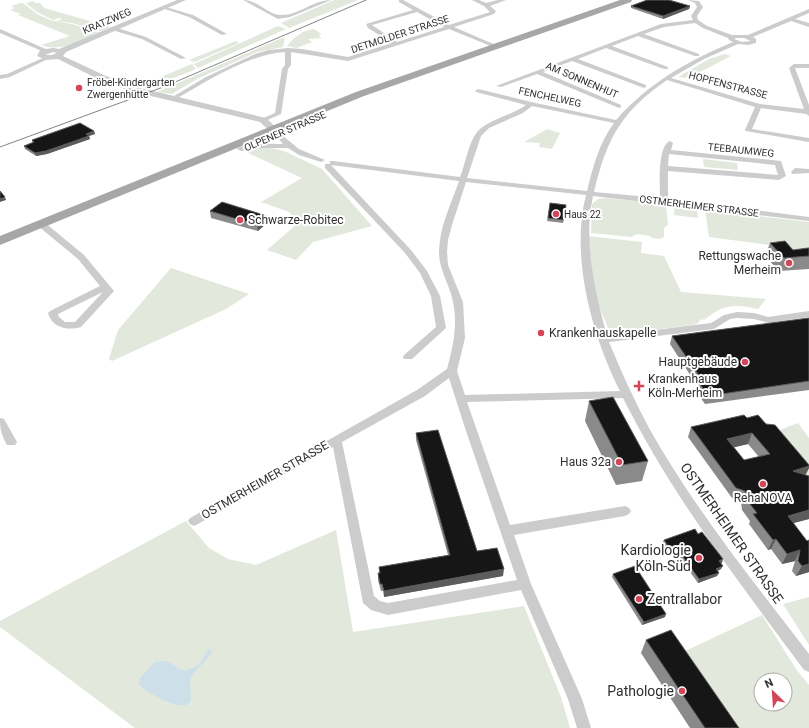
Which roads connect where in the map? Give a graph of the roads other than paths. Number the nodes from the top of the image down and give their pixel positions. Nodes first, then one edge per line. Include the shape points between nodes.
1 (183, 0) edge
2 (246, 0) edge
3 (328, 0) edge
4 (475, 0) edge
5 (503, 0) edge
6 (691, 0) edge
7 (401, 1) edge
8 (626, 1) edge
9 (486, 5) junction
10 (164, 7) junction
11 (417, 10) junction
12 (809, 11) edge
13 (791, 19) junction
14 (696, 21) junction
15 (809, 24) edge
16 (450, 27) junction
17 (114, 29) junction
18 (0, 31) edge
19 (224, 34) dead end
20 (638, 34) junction
21 (734, 40) junction
22 (397, 44) junction
23 (495, 46) junction
24 (606, 46) junction
25 (288, 50) junction
26 (47, 54) junction
27 (60, 54) junction
28 (698, 55) dead end
29 (183, 58) dead end
30 (573, 59) junction
31 (809, 66) edge
32 (666, 68) dead end
33 (538, 72) junction
34 (0, 77) edge
35 (666, 78) junction
36 (499, 86) dead end
37 (644, 86) dead end
38 (478, 91) dead end
39 (172, 99) junction
40 (531, 104) junction
41 (619, 106) dead end
42 (759, 106) junction
43 (809, 113) edge
44 (263, 120) junction
45 (618, 122) junction
46 (275, 131) junction
47 (809, 140) edge
48 (670, 143) dead end
49 (287, 146) junction
50 (240, 149) junction
51 (666, 152) junction
52 (327, 163) junction
53 (664, 168) junction
54 (809, 170) edge
55 (795, 172) dead end
56 (463, 180) junction
57 (589, 194) junction
58 (98, 201) junction
59 (664, 201) junction
60 (809, 219) edge
61 (41, 224) junction
62 (0, 241) edge
63 (106, 287) junction
64 (809, 314) edge
65 (604, 340) junction
66 (408, 357) dead end
67 (452, 371) junction
68 (626, 394) junction
69 (461, 399) junction
70 (0, 422) edge
71 (336, 440) junction
72 (11, 442) dead end
73 (625, 511) dead end
74 (194, 521) dead end
75 (507, 531) junction
76 (525, 584) junction
77 (809, 665) edge
78 (584, 728) edge

1 - 10 street, KRATZWEG
2 - 3 street via 278,17 288,16
4 - 9 street
5 - 9 street
6 - 14 street via 700,7 694,16
7 - 11 street
8 - 23 main road, OLPENER STRASSE
9 - 16 street, DETMOLDER STRASSE via 492,13
10 - 17 street, KRATZWEG
10 - 19 street via 191,16
11 - 16 street
11 - 22 street via 369,24
12 - 13 street
13 - 15 street
13 - 21 street via 748,37 754,42 745,44
14 - 20 street, AM SONNENHUT via 663,25
14 - 21 street
16 - 22 street, DETMOLDER STRASSE
16 - 23 street
17 - 27 street, KRATZWEG
17 - 29 street via 144,38
18 - 26 street
20 - 24 street, AM SONNENHUT
20 - 28 street
21 - 35 street
22 - 25 street, DETMOLDER STRASSE via 348,59
23 - 46 main road, OLPENER STRASSE
24 - 30 street, AM SONNENHUT
24 - 32 street
25 - 39 street, DETMOLDER STRASSE via 257,55 208,78
25 - 44 street via 288,65 285,69 278,114
26 - 27 street
26 - 34 street via 8,76
27 - 39 street via 109,80
30 - 33 street, AM SONNENHUT
30 - 37 street, AM SONNENHUT
31 - 43 street via 792,68
33 - 36 street, AM SONNENHUT
33 - 41 street, AM SONNENHUT
35 - 42 street, HOPFENSTRASSE
35 - 45 street via 639,100
38 - 40 street, FENCHELWEG
39 - 44 street
40 - 45 street, FENCHELWEG
40 - 56 street via 478,135
42 - 43 street, HOPFENSTRASSE
42 - 47 street via 748,130
44 - 46 street
45 - 57 street via 610,133 599,160
46 - 49 street, OSTMERHEIMER STRASSE
46 - 50 main road, OLPENER STRASSE
46 - 58 main road, OLPENER STRASSE
48 - 51 street
49 - 50 street, OSTMERHEIMER STRASSE
49 - 52 street, OSTMERHEIMER STRASSE
50 - 58 main road, OLPENER STRASSE via 152,186
51 - 53 street
51 - 53 street, TEEBAUMWEG via 778,163 782,176 779,178
52 - 56 street, OSTMERHEIMER STRASSE
52 - 66 street, OSTMERHEIMER STRASSE via 413,256 433,288 441,328
53 - 59 street
54 - 55 street
56 - 57 street, OSTMERHEIMER STRASSE
56 - 67 street via 443,247 444,265 458,302 460,338
57 - 59 street, OSTMERHEIMER STRASSE
57 - 65 street, OSTMERHEIMER STRASSE via 584,234 587,266 590,291
58 - 61 main road, OLPENER STRASSE
59 - 60 street, OSTMERHEIMER STRASSE
61 - 62 main road, OLPENER STRASSE
61 - 63 street via 81,257
63 - 63 street via 109,291 78,325 70,326 53,318 53,313
64 - 65 street via 768,320 737,315 727,317 714,326
65 - 68 street, OSTMERHEIMER STRASSE
67 - 69 street
67 - 71 street, OSTMERHEIMER STRASSE via 421,392
68 - 69 street
68 - 77 street, OSTMERHEIMER STRASSE via 689,502
69 - 75 street
70 - 72 street
71 - 74 street, OSTMERHEIMER STRASSE
71 - 76 street, OSTMERHEIMER STRASSE via 340,448 368,599 376,606 388,609
73 - 75 street
75 - 76 street
76 - 78 street via 575,699

